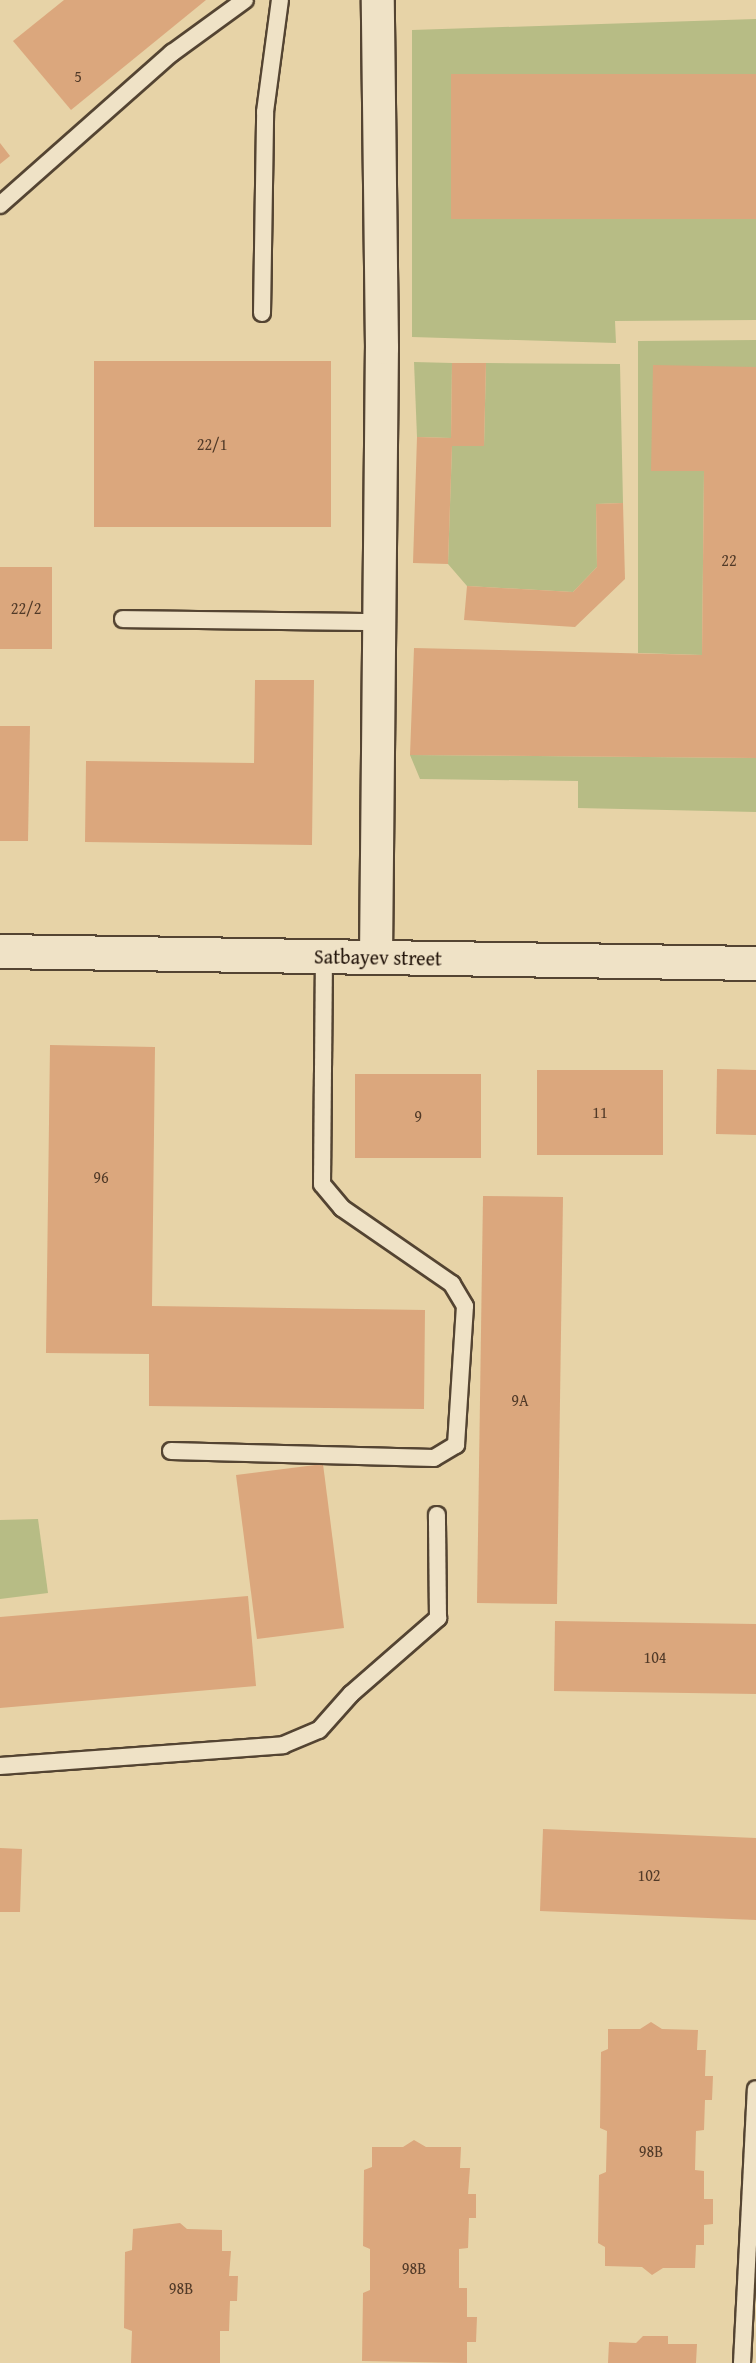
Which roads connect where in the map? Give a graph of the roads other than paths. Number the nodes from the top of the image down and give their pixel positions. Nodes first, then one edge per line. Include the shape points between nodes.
1 (244, 0) edge
2 (280, 0) edge
3 (378, 0) edge
4 (0, 205) edge
5 (262, 313) dead end
6 (123, 619) dead end
7 (377, 622) junction
8 (0, 951) edge
9 (324, 956) junction
10 (376, 957) junction
11 (756, 963) edge
12 (171, 1451) dead end
13 (436, 1515) dead end
14 (0, 1766) edge
15 (756, 2090) edge
16 (742, 2363) edge

1 - 4 lane via 172,53
2 - 5 lane via 265,112
3 - 7 street via 382,348
6 - 7 lane
7 - 10 street
8 - 9 main road, Satbayev street
9 - 10 main road, Satbayev street
9 - 12 lane via 322,1184 342,1208 452,1284 465,1306 456,1444 434,1458
10 - 11 main road, Satbayev street
13 - 14 lane via 438,1618 351,1694 319,1730 284,1745
15 - 16 lane

